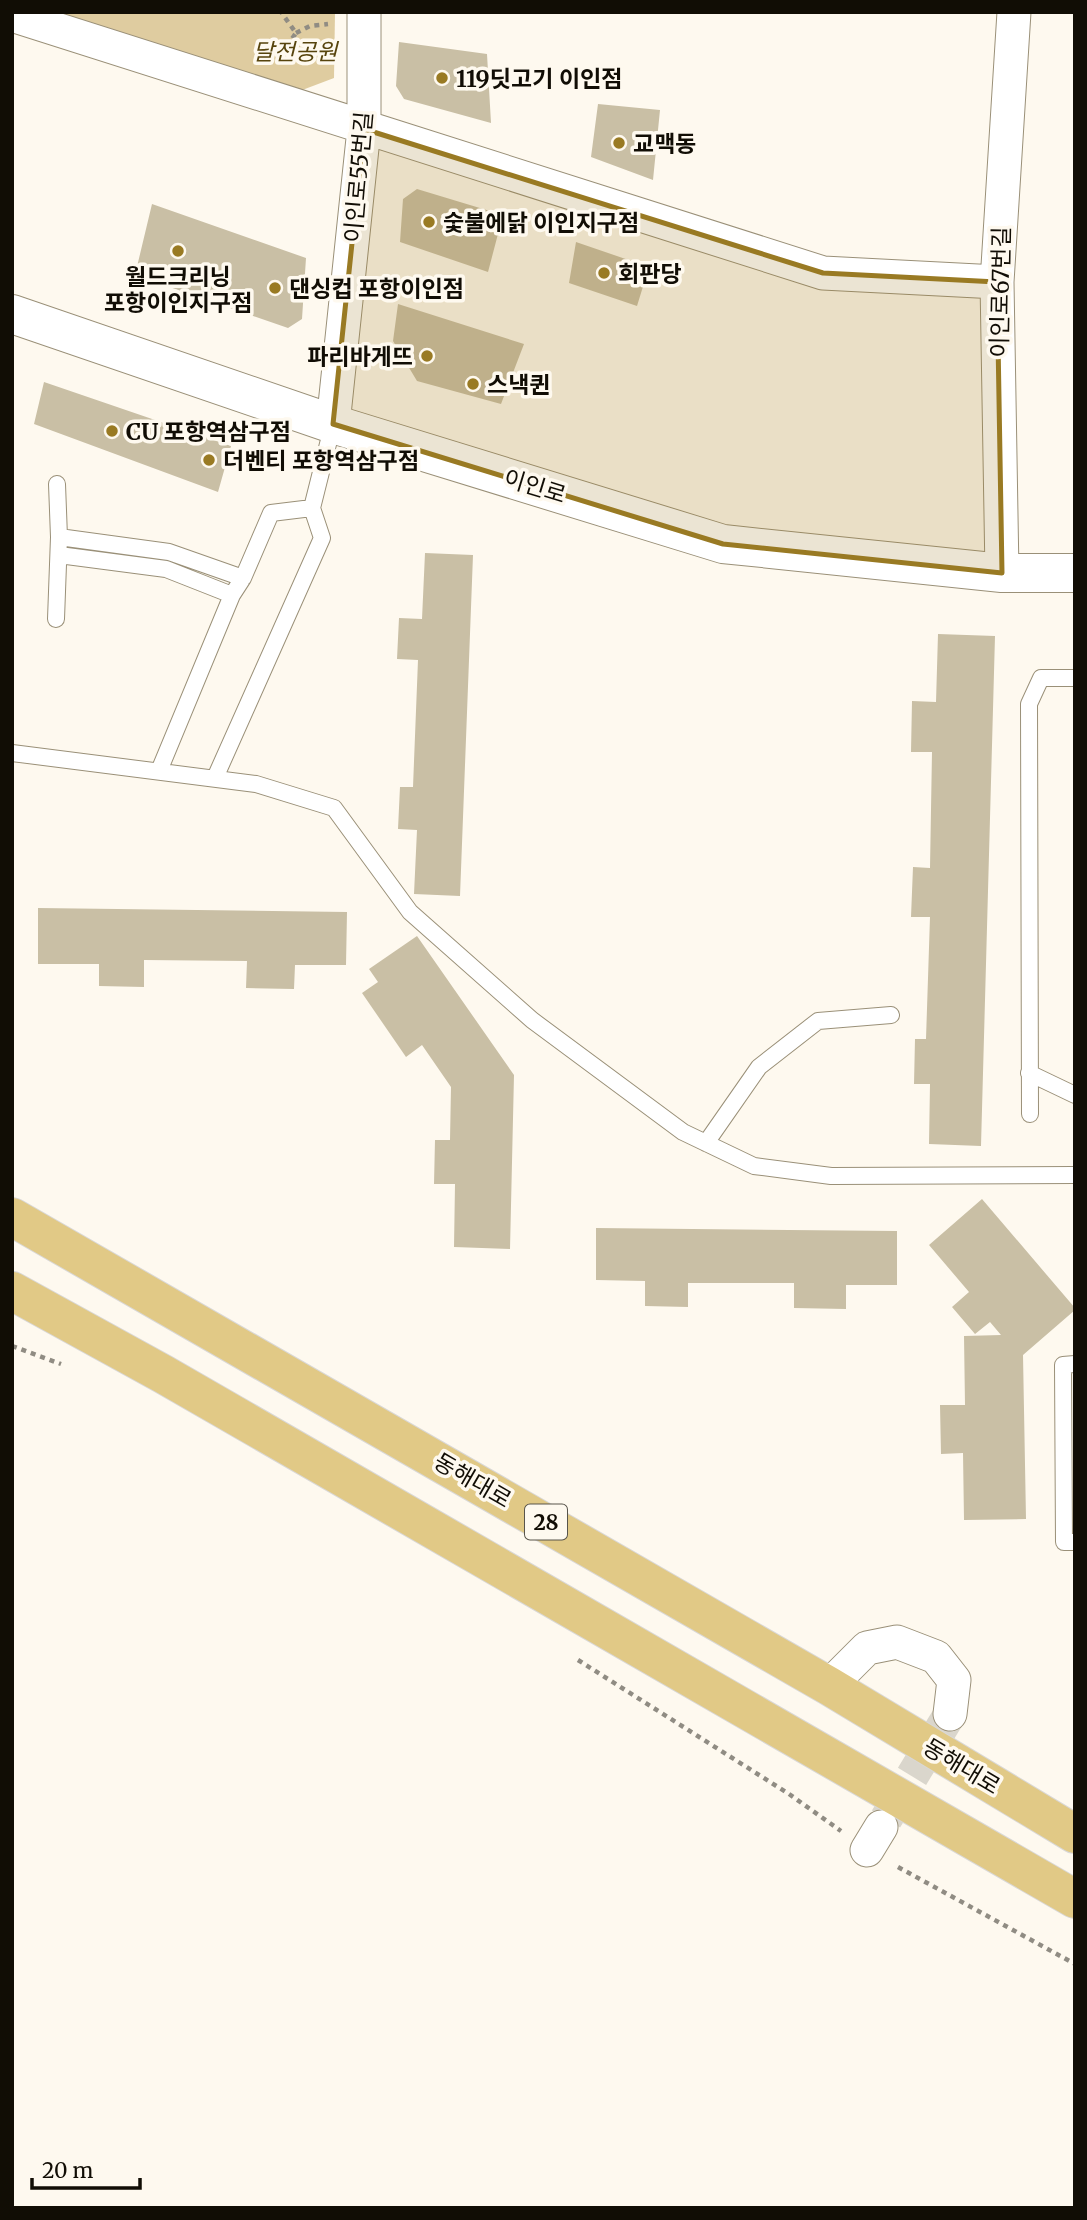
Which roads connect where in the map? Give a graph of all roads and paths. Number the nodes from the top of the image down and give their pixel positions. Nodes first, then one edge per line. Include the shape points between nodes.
1 (281, 12) edge
2 (364, 12) edge
3 (1014, 12) edge
4 (12, 15) edge
5 (277, 100) junction
6 (364, 129) junction
7 (997, 282) junction
8 (12, 314) edge
9 (333, 424) junction
10 (57, 484) dead end
11 (312, 508) junction
12 (59, 537) junction
13 (58, 555) junction
14 (1002, 573) junction
15 (1075, 573) edge
16 (243, 578) junction
17 (232, 595) junction
18 (56, 619) dead end
19 (1075, 678) edge
20 (12, 753) edge
21 (159, 771) junction
22 (215, 778) junction
23 (891, 1015) dead end
24 (1029, 1073) junction
25 (1075, 1096) edge
26 (1030, 1114) dead end
27 (706, 1143) junction
28 (1075, 1175) edge
29 (12, 1217) edge
30 (12, 1291) edge
31 (12, 1346) edge
32 (1075, 1364) edge
33 (65, 1366) dead end
34 (1075, 1542) edge
35 (570, 1655) dead end
36 (829, 1686) junction
37 (950, 1714) tunnel mouth
38 (1075, 1835) edge
39 (1075, 1899) edge
40 (1075, 1964) edge

1 - 5 path via 296,33 279,57
2 - 6 street, 이인로55번길
3 - 7 street, 이인로67번길
4 - 5 street
5 - 6 street
6 - 7 street via 823,273
6 - 9 street, 이인로55번길
7 - 14 street, 이인로67번길
8 - 9 street, 이인로
9 - 11 lane
9 - 14 street, 이인로 via 723,544
10 - 12 lane
11 - 16 lane via 271,513
11 - 22 lane via 322,538
12 - 13 lane
12 - 16 lane via 169,552
13 - 17 lane via 166,569
13 - 18 lane
14 - 15 street, 이인로
16 - 17 lane
17 - 21 lane
19 - 24 lane via 1041,678 1029,704
20 - 21 lane
21 - 22 lane
22 - 27 lane via 256,784 334,808 410,912 532,1020 683,1132
23 - 27 lane via 818,1021 759,1067
24 - 25 lane
24 - 26 lane
27 - 28 lane via 754,1166 831,1176
29 - 36 main road, 동해대로 / 28
30 - 39 main road
31 - 33 path
32 - 34 lane via 1063,1365 1064,1542
35 - 40 path via 789,1794 874,1839
36 - 37 street via 867,1648 897,1642 936,1657 954,1680
36 - 38 main road, 동해대로 / 28

